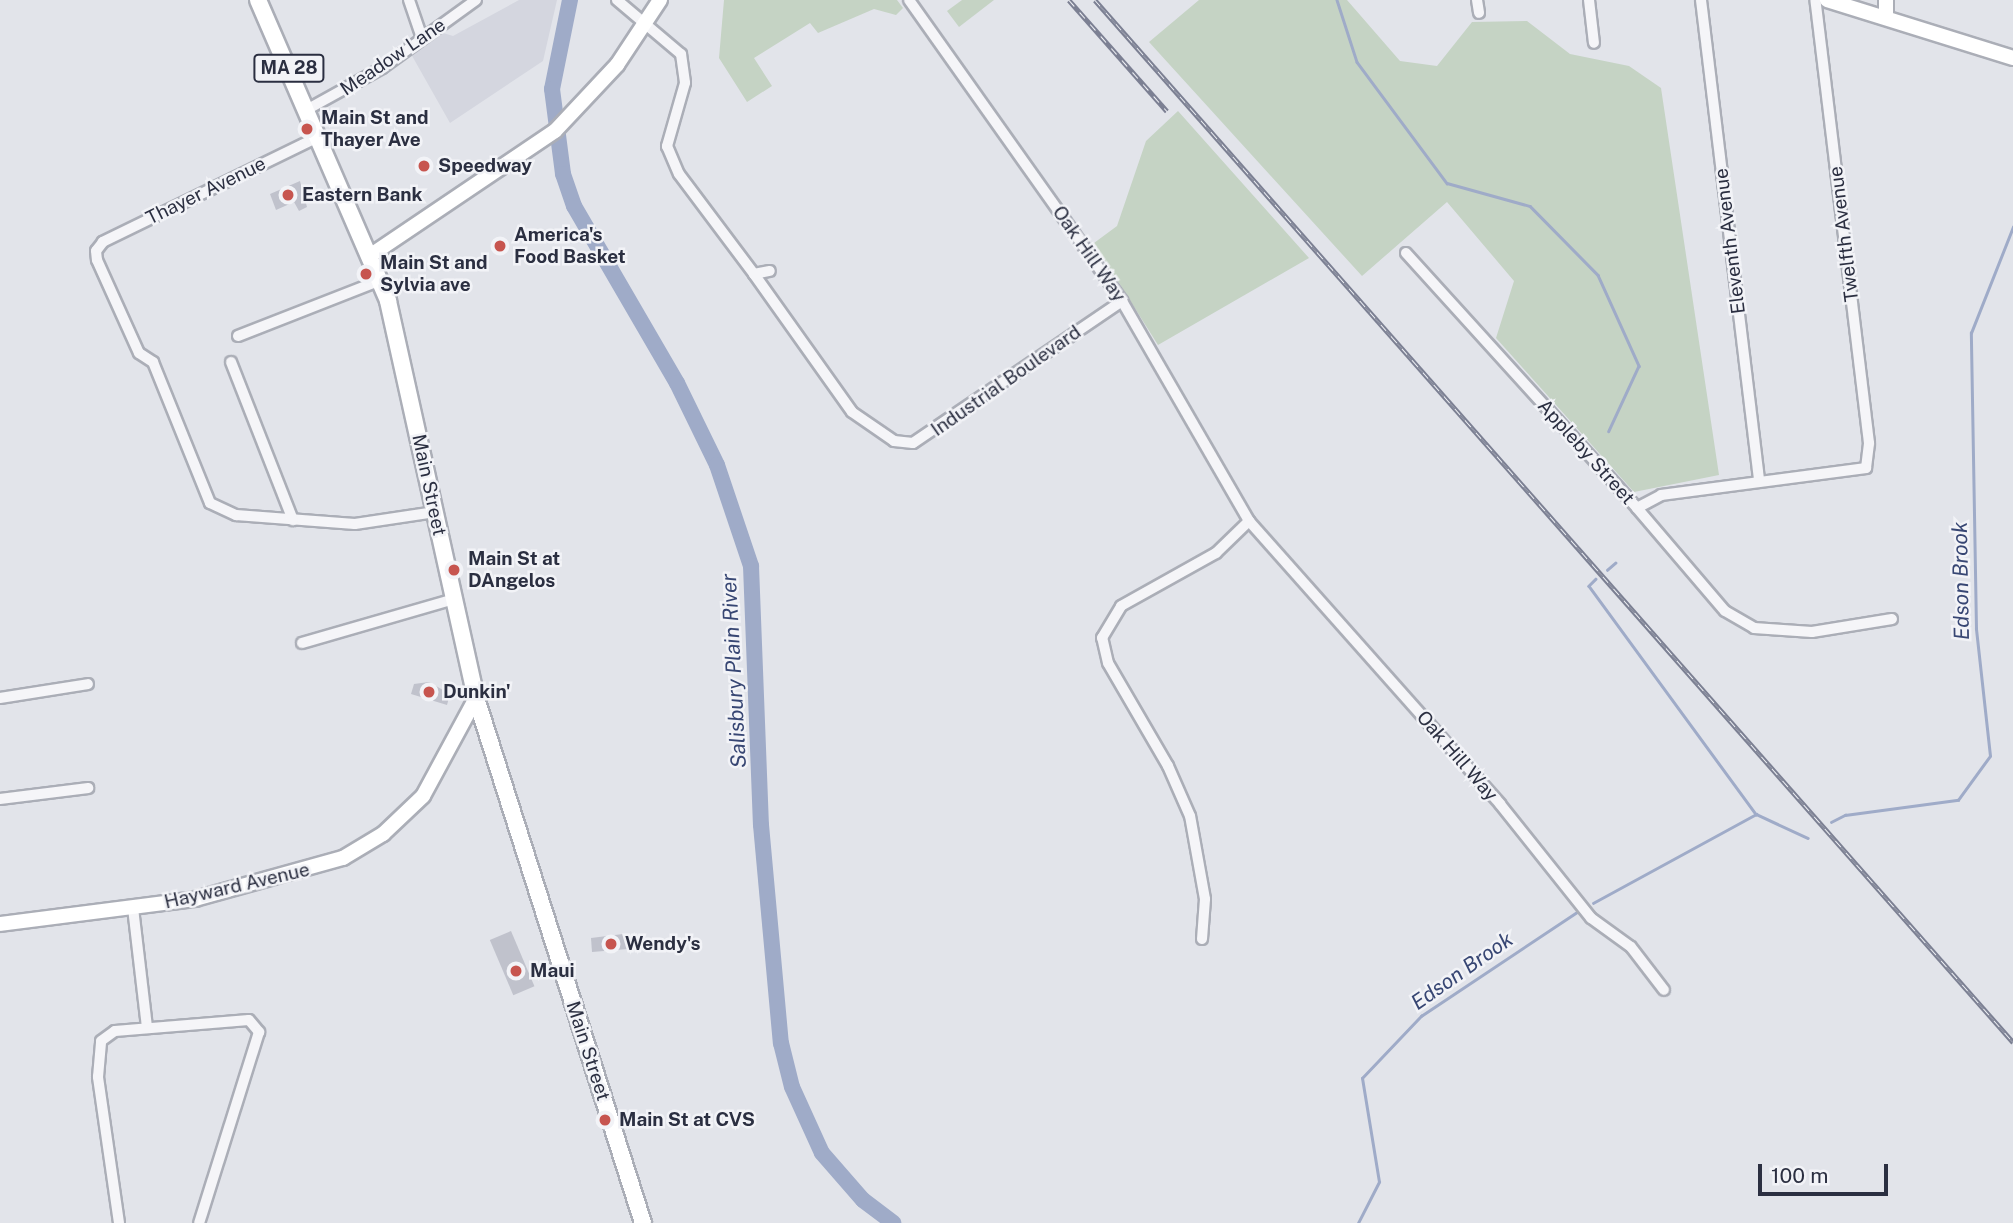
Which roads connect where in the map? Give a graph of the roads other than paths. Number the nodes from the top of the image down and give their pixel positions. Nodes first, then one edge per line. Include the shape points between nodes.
1 (258, 0) edge
2 (409, 0) edge
3 (476, 0) edge
4 (617, 0) edge
5 (660, 0) edge
6 (909, 0) edge
7 (1477, 0) edge
8 (1588, 0) edge
9 (1701, 0) edge
10 (1815, 0) edge
11 (1827, 0) edge
12 (1886, 0) edge
13 (1479, 13) dead end
14 (1886, 16) junction
15 (644, 24) junction
16 (422, 38) junction
17 (1594, 43) dead end
18 (2013, 58) edge
19 (308, 109) junction
20 (320, 136) junction
21 (1406, 253) dead end
22 (371, 255) junction
23 (770, 271) dead end
24 (754, 274) junction
25 (381, 281) junction
26 (1122, 300) junction
27 (238, 336) dead end
28 (231, 362) dead end
29 (1866, 468) joint
30 (1759, 482) junction
31 (1637, 508) junction
32 (435, 512) junction
33 (293, 520) junction
34 (1249, 521) junction
35 (454, 599) junction
36 (1892, 619) dead end
37 (302, 643) dead end
38 (88, 684) dead end
39 (0, 698) edge
40 (476, 698) junction
41 (483, 724) junction
42 (459, 736) junction
43 (88, 788) dead end
44 (0, 799) edge
45 (133, 908) junction
46 (0, 924) edge
47 (1202, 939) dead end
48 (1664, 990) dead end
49 (147, 1027) junction
50 (119, 1223) edge
51 (199, 1223) edge
52 (643, 1223) edge

1 - 19 main road, Main Street / MA 28
2 - 16 street
3 - 16 street, Meadow Lane
4 - 15 street, Industrial Boulevard
5 - 15 main road
6 - 26 street, Oak Hill Way
7 - 13 street
8 - 17 street
9 - 30 street, Eleventh Avenue
10 - 29 street, Twelfth Avenue via 1869,443
11 - 14 main road
12 - 14 main road
14 - 18 main road
15 - 22 main road via 575,114 536,146
15 - 24 street, Industrial Boulevard via 671,42 685,67 682,96 669,128 672,159
16 - 19 street, Meadow Lane via 351,88
19 - 20 main road, Main Street / MA 28
20 - 22 main road, Main Street / MA 28
20 - 33 street, Thayer Avenue via 110,238 96,251 139,353 153,362 210,503 236,515
21 - 31 street, Appleby Street
22 - 25 main road, Main Street / MA 28
23 - 24 street
24 - 26 street, Industrial Boulevard via 852,412 894,441 913,443
25 - 27 street
25 - 32 main road, Main Street / MA 28
26 - 34 street, Oak Hill Way
28 - 33 street
29 - 30 street, Appleby Street
30 - 31 street, Appleby Street via 1661,495
31 - 36 street via 1725,611 1754,628 1812,632
32 - 33 street via 355,524
32 - 35 main road, Main Street / MA 28
34 - 47 street via 1216,553 1121,606 1102,638 1108,663 1186,804 1205,899
34 - 48 street, Oak Hill Way via 1500,804 1591,918 1632,947
35 - 37 street
35 - 40 main road, Main Street / MA 28
38 - 39 street
40 - 41 main road, Main Street / MA 28
40 - 42 main road, Hayward Avenue
41 - 42 main road
41 - 52 main road, Main Street / MA 28
42 - 45 main road, Hayward Avenue via 410,811 343,858 248,888
43 - 44 street
45 - 46 main road, Hayward Avenue
45 - 49 street
49 - 50 street via 107,1034 97,1053
49 - 51 street via 240,1019 257,1024 259,1032

